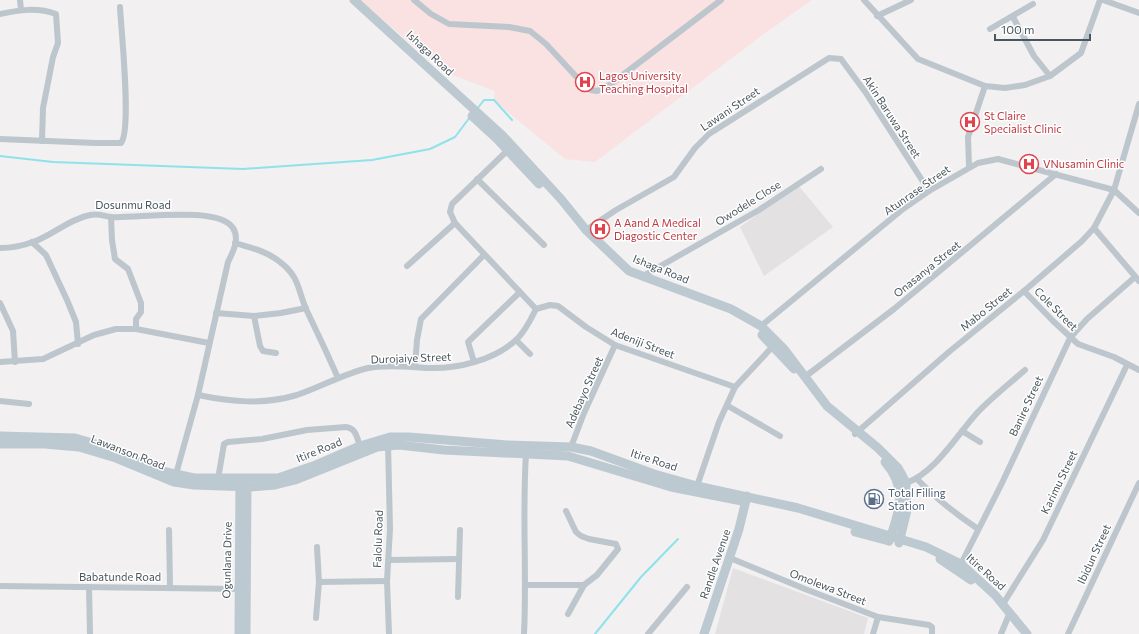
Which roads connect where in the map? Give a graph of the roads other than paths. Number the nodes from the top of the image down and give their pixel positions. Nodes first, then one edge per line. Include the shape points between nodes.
1 (20, 0) edge
2 (346, 0) edge
3 (354, 0) edge
4 (414, 0) edge
5 (721, 0) edge
6 (864, 0) edge
7 (911, 0) edge
8 (1102, 0) edge
9 (1033, 4) dead end
10 (120, 7) dead end
11 (21, 10) junction
12 (1139, 13) edge
13 (0, 14) edge
14 (877, 16) junction
15 (1012, 17) junction
16 (990, 29) dead end
17 (836, 57) joint
18 (1050, 76) junction
19 (985, 86) junction
20 (1139, 104) edge
21 (463, 105) junction
22 (0, 139) edge
23 (42, 141) junction
24 (510, 148) junction
25 (969, 166) junction
26 (821, 169) dead end
27 (1056, 174) junction
28 (477, 179) junction
29 (1114, 190) junction
30 (929, 191) junction
31 (1139, 213) edge
32 (111, 217) junction
33 (455, 223) junction
34 (1094, 228) junction
35 (586, 230) junction
36 (32, 242) junction
37 (235, 243) junction
38 (544, 245) dead end
39 (0, 248) edge
40 (484, 255) junction
41 (407, 266) dead end
42 (643, 276) junction
43 (1137, 279) edge
44 (1024, 291) junction
45 (520, 292) junction
46 (0, 303) edge
47 (306, 308) junction
48 (536, 309) junction
49 (216, 313) junction
50 (254, 316) junction
51 (761, 326) junction
52 (136, 329) junction
53 (1070, 338) junction
54 (516, 340) junction
55 (209, 343) junction
56 (78, 344) junction
57 (615, 344) junction
58 (775, 344) junction
59 (276, 353) dead end
60 (530, 354) dead end
61 (0, 362) edge
62 (15, 362) junction
63 (474, 362) junction
64 (1127, 365) junction
65 (415, 366) junction
66 (1025, 370) dead end
67 (1139, 370) edge
68 (806, 376) junction
69 (338, 378) junction
70 (735, 387) junction
71 (198, 395) junction
72 (0, 401) edge
73 (29, 404) dead end
74 (728, 406) junction
75 (962, 431) junction
76 (856, 433) junction
77 (0, 436) edge
78 (780, 436) dead end
79 (30, 440) junction
80 (387, 441) junction
81 (980, 442) dead end
82 (0, 444) edge
83 (360, 446) junction
84 (571, 447) junction
85 (526, 454) junction
86 (176, 474) junction
87 (218, 478) junction
88 (917, 479) junction
89 (243, 482) junction
90 (906, 483) junction
91 (1139, 483) edge
92 (697, 486) junction
93 (747, 499) junction
94 (566, 511) dead end
95 (978, 529) junction
96 (169, 530) dead end
97 (460, 530) dead end
98 (895, 540) junction
99 (317, 547) dead end
100 (730, 558) junction
101 (458, 559) junction
102 (389, 560) junction
103 (961, 564) junction
104 (387, 581) junction
105 (319, 582) junction
106 (526, 585) junction
107 (584, 585) junction
108 (0, 586) edge
109 (89, 587) junction
110 (170, 587) junction
111 (687, 587) dead end
112 (243, 589) junction
113 (458, 597) dead end
114 (1003, 604) junction
115 (568, 614) dead end
116 (878, 617) junction
117 (1008, 617) junction
118 (316, 618) dead end
119 (90, 634) edge
120 (239, 634) edge
121 (246, 634) edge
122 (389, 634) edge
123 (524, 634) edge
124 (648, 634) edge
125 (704, 634) edge
126 (873, 634) edge
127 (932, 634) edge
128 (1001, 634) edge
129 (1020, 634) edge
130 (1028, 634) edge
131 (1068, 634) edge

1 - 11 street
2 - 21 main road, Ishaga Road
3 - 21 main road, Ishaga Road
4 - 5 street via 449,24 530,30 584,85 597,91 623,76
6 - 14 street
7 - 14 street
8 - 12 street
8 - 18 street via 1081,53
9 - 15 street
10 - 23 street via 125,73 124,140 118,143
11 - 13 street
11 - 23 street via 41,10 56,14 58,43 43,108
14 - 19 street via 918,59
15 - 16 street
15 - 18 street via 1034,56
17 - 30 street, Akin Baruwa Street via 841,59 866,93
17 - 35 street, Lawani Street via 829,58 709,134 695,148 674,177
18 - 19 street via 1016,87
19 - 25 street via 968,137
20 - 29 street, Mabo Street
21 - 24 main road, Ishaga Road
22 - 23 street
24 - 28 street
24 - 35 main road, Ishaga Road
24 - 58 main road, Ishaga Road via 611,261 627,274 639,281 728,314 752,326
25 - 27 street, Atunrase Street via 998,159
25 - 30 street, Atunrase Street
26 - 42 street, Owodele Close via 759,210
27 - 29 street, Atunrase Street
27 - 68 street, Onasanya Street via 905,300
28 - 33 street via 452,204 450,212
28 - 38 street
29 - 31 street
29 - 34 street, Mabo Street
30 - 51 street, Atunrase Street via 903,209
32 - 36 street, Dosunmu Road via 84,217
32 - 37 street, Dosunmu Road via 202,215 229,224 235,233
32 - 52 street via 115,258 128,269 141,303
33 - 40 street
33 - 41 street
34 - 43 street
34 - 44 street, Mabo Street
35 - 42 main road, Ishaga Road via 629,271
36 - 39 street, Dosunmu Road
36 - 56 street via 46,255 55,273 76,322
37 - 47 street via 266,253 280,261 290,271
37 - 49 street
40 - 45 street
40 - 65 street via 421,319
42 - 51 main road, Ishaga Road via 721,305
43 - 53 street, Banire Street via 1087,319
44 - 53 street, Cole Street
44 - 76 street, Mabo Street
45 - 48 street
45 - 63 street via 468,342
46 - 62 street via 12,331
47 - 50 street
47 - 69 street
48 - 54 street, Durojaiye Street
48 - 57 street, Adeniji Street via 550,305 558,306 586,328
49 - 50 street
49 - 55 street
50 - 59 street via 260,346 263,351
51 - 58 main road, Ishaga Road
52 - 55 street
52 - 56 street via 116,329 94,335
53 - 64 street, Cole Street
53 - 95 street, Banire Street
54 - 60 street
54 - 63 street, Durojaiye Street via 494,354
55 - 71 street
56 - 62 street via 43,359
57 - 70 street, Adeniji Street
57 - 84 street, Adebayo Street
58 - 68 main road, Ishaga Road
58 - 70 street
58 - 76 main road, Ishaga Road via 825,410
61 - 62 street
63 - 65 street, Durojaiye Street via 446,368
64 - 67 street, Cole Street
64 - 114 street, Karimu Street via 1043,540
65 - 69 street, Durojaiye Street via 369,368
66 - 75 street via 995,395
68 - 76 main road, Ishaga Road via 827,406
69 - 71 street, Durojaiye Street via 298,394 259,402 237,402
70 - 74 street
71 - 86 street
72 - 73 street
74 - 78 street
74 - 92 street
75 - 81 street
75 - 88 street
76 - 90 main road, Ishaga Road via 878,448 898,468
76 - 98 main road, Ishaga Road via 893,471 899,485
77 - 79 main road, Lawanson Road
79 - 82 main road, Lawanson Road
79 - 86 main road, Lawanson Road via 75,438 158,470
79 - 89 main road, Lawanson Road via 79,447 116,458 174,482 194,485
80 - 83 main road, Itire Road
80 - 84 main road, Itire Road via 409,436 507,445
80 - 85 main road, Itire Road
80 - 89 main road, Itire Road via 295,480 275,485
80 - 102 street, Falolu Road
83 - 87 street via 355,432 346,427 228,442 222,450
83 - 89 main road, Itire Road via 287,475
84 - 92 main road, Itire Road
85 - 93 main road, Itire Road via 568,456 671,487
85 - 106 street via 523,490
86 - 87 main road, Lawanson Road via 194,478
87 - 89 main road, Lawanson Road
88 - 90 street
88 - 95 street via 931,494
89 - 112 main road, Ogunlana Drive
90 - 98 main road via 906,510
91 - 131 street, Ibidun Street
92 - 93 main road, Itire Road
93 - 98 main road, Itire Road
93 - 100 main road, Randle Avenue
94 - 107 street via 576,532 589,539 618,546 611,560
95 - 103 street, Banire Street
96 - 110 street
97 - 101 street
98 - 103 main road, Itire Road via 950,557
98 - 117 main road, Itire Road via 948,563 974,582
99 - 105 street
100 - 116 street, Omolewa Street
100 - 125 main road, Randle Avenue
101 - 102 street
101 - 113 street
102 - 104 street, Falolu Road
103 - 114 main road, Itire Road
104 - 105 street
104 - 122 street, Falolu Road
105 - 118 street
106 - 107 street
106 - 123 street
107 - 115 street
108 - 109 street, Babatunde Road
109 - 110 street, Babatunde Road
109 - 119 street
110 - 112 street, Babatunde Road
111 - 124 street
112 - 120 main road, Ogunlana Drive
112 - 121 main road, Ogunlana Drive
114 - 130 main road, Itire Road
116 - 126 street
116 - 127 street, Omolewa Street via 922,623 931,626
117 - 128 street
117 - 129 main road, Itire Road

